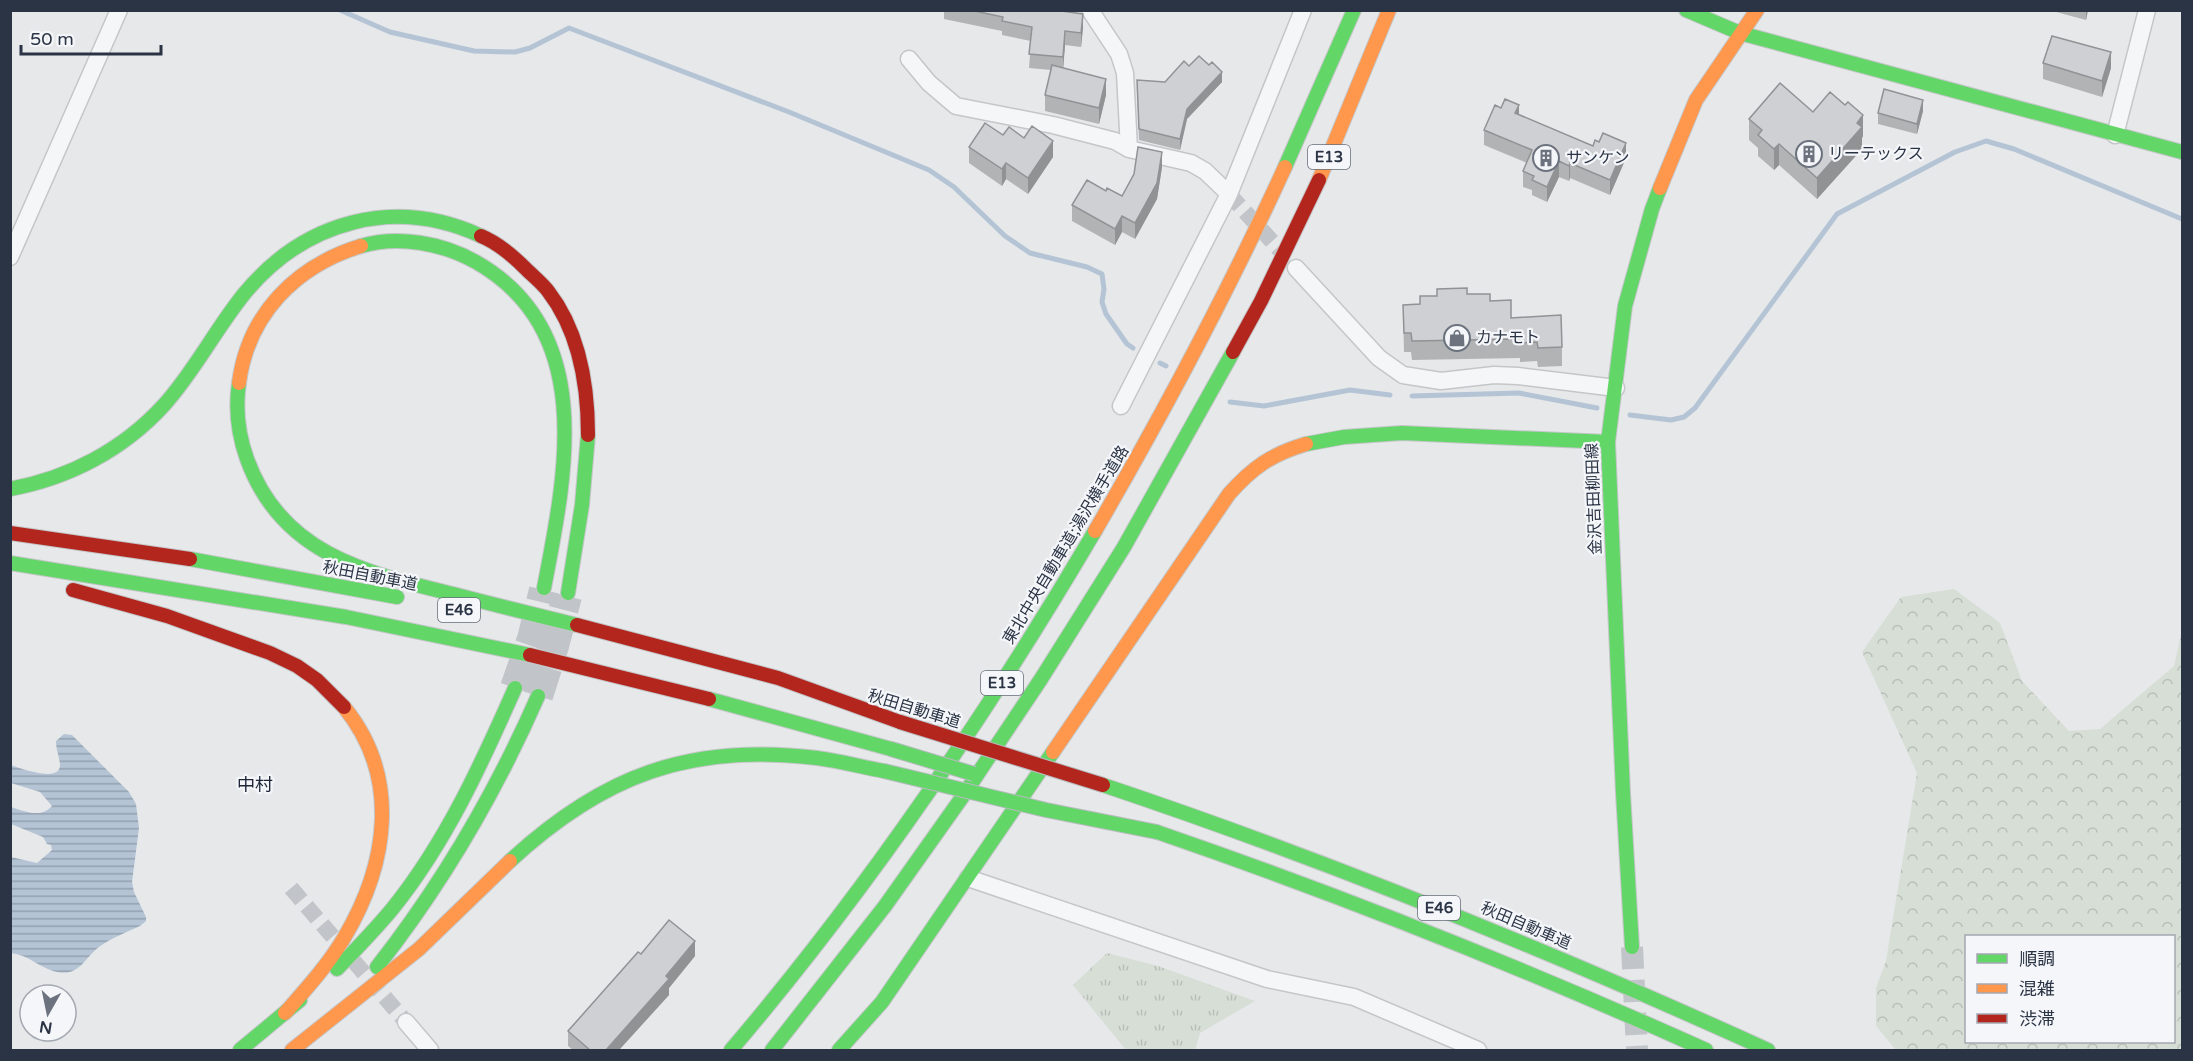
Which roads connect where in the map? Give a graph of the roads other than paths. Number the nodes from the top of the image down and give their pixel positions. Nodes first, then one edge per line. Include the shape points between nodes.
1 (119, 10) edge
2 (1089, 10) edge
3 (1304, 10) edge
4 (1354, 10) edge
5 (1389, 10) edge
6 (1686, 10) edge
7 (1757, 10) edge
8 (2147, 10) edge
9 (1740, 33) junction
10 (909, 59) dead end
11 (2115, 135) junction
12 (1129, 149) junction
13 (2182, 152) edge
14 (1229, 194) junction
15 (10, 257) edge
16 (1296, 268) tunnel mouth
17 (1616, 388) junction
18 (1121, 406) dead end
19 (1608, 442) junction
20 (10, 489) edge
21 (10, 533) edge
22 (10, 563) edge
23 (10, 577) edge
24 (31, 581) dead end
25 (64, 588) dead end
26 (544, 588) tunnel mouth
27 (568, 593) tunnel mouth
28 (405, 599) dead end
29 (462, 611) dead end
30 (515, 688) tunnel mouth
31 (538, 696) tunnel mouth
32 (900, 722) junction
33 (992, 780) dead end
34 (1015, 787) dead end
35 (1157, 832) junction
36 (968, 878) junction
37 (1632, 947) tunnel mouth
38 (285, 1013) junction
39 (406, 1022) tunnel mouth
40 (312, 1034) junction
41 (240, 1050) edge
42 (292, 1050) edge
43 (430, 1050) edge
44 (731, 1050) edge
45 (772, 1050) edge
46 (839, 1050) edge
47 (1478, 1050) edge
48 (1706, 1050) edge
49 (1768, 1050) edge

1 - 15 street
2 - 12 street via 1119,54 1125,73
3 - 14 street
4 - 44 main road, 東北中央自動車道;湯沢横手道路 / E13 via 1228,286 1160,419 1093,537 924,798 774,1000
5 - 45 main road, E13 via 1316,187 1261,301 1124,547 963,796 885,906
6 - 9 main road
7 - 9 main road, 金沢吉田柳田線
8 - 11 street
9 - 11 main road
9 - 17 main road, 金沢吉田柳田線 via 1696,100 1652,209 1625,306
10 - 12 street via 956,106 1053,125 1115,141
11 - 13 main road
12 - 14 street via 1191,163
14 - 18 street
16 - 17 street via 1379,358 1403,375 1441,381 1518,376
17 - 19 main road, 金沢吉田柳田線
19 - 36 main road via 1422,433 1353,436 1315,441 1265,461 1229,494
19 - 37 main road, 金沢吉田柳田線
20 - 27 main road via 55,478 83,465 139,429 170,397 244,295 269,267 299,244 327,230 359,221 425,218 492,241 524,265 548,291 567,321 587,393 589,434
21 - 28 main road, 秋田自動車道 via 191,560
22 - 33 main road, E46, bridge via 364,621 533,655 726,703
23 - 24 main road
25 - 38 main road via 189,624 297,666 327,688 365,737 377,767 382,800 382,831 375,863 344,936 323,969
26 - 32 main road via 561,482 565,433 562,391 553,353 539,321 518,292 489,267 456,250 418,241 382,241 351,248 319,262 290,282 266,307 250,336 236,400 239,432 262,496 284,522 311,544 383,578 692,654 778,678
29 - 32 main road, 秋田自動車道 / E46 via 727,671
30 - 38 main road via 472,784 389,915 357,951
31 - 40 main road via 490,801 433,892 373,971
32 - 49 main road, 秋田自動車道 / E46, bridge via 1168,806 1352,872
34 - 35 main road, E46, bridge
35 - 40 main road, bridge via 818,758 752,756 671,764 628,779 554,823 398,969
35 - 48 main road, E46 via 1295,880 1503,962
36 - 46 main road via 882,1002
36 - 47 street via 1267,980 1354,997
38 - 41 main road
39 - 43 street
40 - 42 main road

